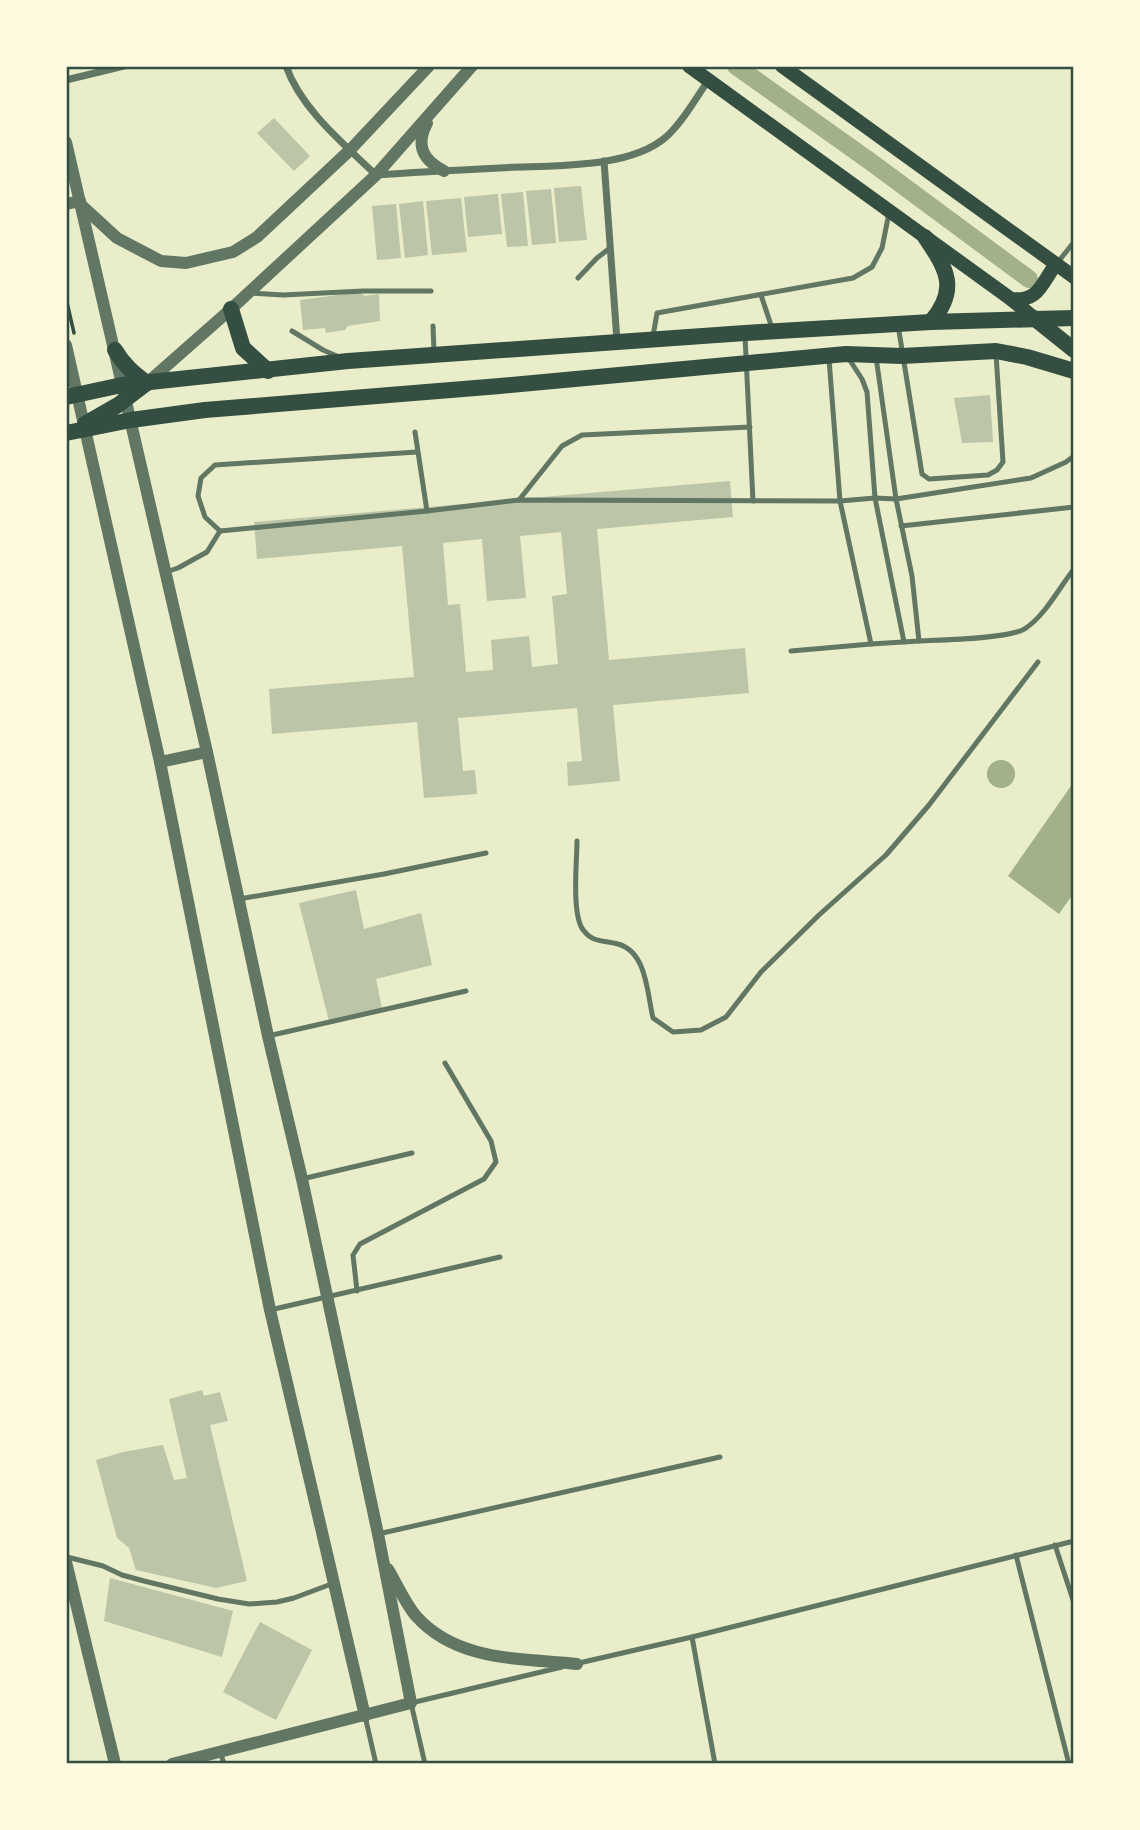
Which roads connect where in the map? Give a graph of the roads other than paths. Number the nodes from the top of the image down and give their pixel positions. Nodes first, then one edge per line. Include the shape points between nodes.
1 (124, 66) edge
2 (286, 66) edge
3 (429, 66) edge
4 (472, 66) edge
5 (688, 66) edge
6 (782, 66) edge
7 (66, 80) edge
8 (708, 80) junction
9 (432, 113) junction
10 (66, 142) edge
11 (350, 150) junction
12 (604, 161) junction
13 (444, 171) junction
14 (376, 174) junction
15 (74, 203) edge
16 (889, 211) junction
17 (925, 237) junction
18 (1073, 242) edge
19 (610, 248) junction
20 (1056, 264) junction
21 (1073, 277) edge
22 (578, 278) dead end
23 (431, 291) dead end
24 (247, 293) junction
25 (761, 295) junction
26 (1011, 299) junction
27 (231, 309) junction
28 (1034, 318) junction
29 (1073, 318) edge
30 (931, 322) junction
31 (898, 324) junction
32 (433, 326) dead end
33 (292, 331) dead end
34 (773, 331) junction
35 (745, 333) junction
36 (653, 339) junction
37 (617, 341) junction
38 (66, 345) edge
39 (1073, 350) edge
40 (115, 351) junction
41 (996, 351) junction
42 (846, 354) junction
43 (876, 354) junction
44 (434, 355) junction
45 (828, 356) junction
46 (902, 356) junction
47 (348, 361) junction
48 (747, 362) junction
49 (268, 371) junction
50 (1073, 371) edge
51 (147, 383) junction
52 (124, 392) junction
53 (72, 395) edge
54 (131, 420) junction
55 (85, 427) junction
56 (750, 427) junction
57 (66, 432) edge
58 (415, 432) dead end
59 (417, 452) junction
60 (1073, 456) edge
61 (874, 498) junction
62 (896, 499) junction
63 (519, 500) junction
64 (753, 501) junction
65 (840, 501) junction
66 (1073, 507) edge
67 (426, 511) junction
68 (901, 526) junction
69 (220, 531) junction
70 (1073, 569) edge
71 (166, 572) junction
72 (919, 641) junction
73 (904, 642) junction
74 (871, 644) junction
75 (791, 651) dead end
76 (1038, 662) dead end
77 (202, 753) junction
78 (162, 761) junction
79 (577, 841) dead end
80 (486, 853) dead end
81 (239, 899) junction
82 (466, 991) dead end
83 (268, 1036) junction
84 (446, 1063) dead end
85 (412, 1153) dead end
86 (302, 1179) junction
87 (500, 1257) dead end
88 (357, 1291) junction
89 (327, 1298) junction
90 (270, 1310) junction
91 (720, 1457) dead end
92 (378, 1534) junction
93 (1073, 1541) edge
94 (1055, 1545) junction
95 (1016, 1555) junction
96 (382, 1557) junction
97 (66, 1560) edge
98 (334, 1583) junction
99 (1073, 1603) edge
100 (692, 1637) junction
101 (577, 1664) junction
102 (411, 1703) junction
103 (369, 1714) junction
104 (222, 1757) edge
105 (115, 1763) edge
106 (172, 1763) edge
107 (376, 1763) edge
108 (425, 1763) edge
109 (715, 1763) edge
110 (1069, 1763) edge

1 - 7 street
2 - 11 street via 307,106
3 - 11 street
4 - 9 street
5 - 8 main road
6 - 20 main road
8 - 12 street via 665,138 638,153
8 - 16 main road
9 - 13 street via 422,148 427,160
9 - 14 street
10 - 15 street
11 - 14 street
11 - 15 street via 257,237 233,252 186,263 161,261 117,238
12 - 13 street
12 - 19 street
13 - 14 street
14 - 24 street
15 - 40 street
16 - 17 main road
16 - 25 lane via 882,248 872,267 853,278
17 - 26 main road
17 - 30 main road via 949,284 947,297
18 - 20 lane
19 - 22 lane
19 - 37 street
20 - 21 main road
20 - 26 main road via 1033,296
23 - 24 lane
24 - 27 street
25 - 34 lane
25 - 36 lane via 656,313
26 - 28 main road
27 - 49 main road via 243,348
27 - 51 street
28 - 29 main road
28 - 30 main road
28 - 39 main road
30 - 31 main road
31 - 34 main road
31 - 46 lane
32 - 44 lane
33 - 47 lane
34 - 35 main road
35 - 36 main road
35 - 48 lane
36 - 37 main road
37 - 44 main road
38 - 53 street
40 - 51 main road via 131,372
40 - 52 street
41 - 46 main road
41 - 46 lane via 1003,462 988,475 929,479 922,474
41 - 50 main road
42 - 43 main road
42 - 45 main road
42 - 61 lane via 867,392
43 - 46 main road
43 - 62 lane
44 - 47 main road
45 - 48 main road
45 - 65 lane
47 - 49 main road
48 - 54 main road
48 - 56 lane
49 - 51 main road
51 - 52 main road
52 - 53 main road
52 - 54 street
52 - 55 main road
53 - 55 street
54 - 55 main road
54 - 71 street
55 - 57 main road
55 - 78 street
56 - 63 lane via 582,435 562,446
56 - 64 lane
58 - 59 lane
59 - 67 lane
59 - 69 lane via 215,466 201,478 198,496 205,517
60 - 62 lane via 1031,478
61 - 62 lane
61 - 65 lane
61 - 73 lane
62 - 68 lane
63 - 64 lane
63 - 67 lane
64 - 65 lane
65 - 74 lane
66 - 68 lane
67 - 69 lane
68 - 72 lane
69 - 71 lane via 207,552
70 - 72 lane via 1025,630
71 - 77 street
72 - 73 lane
73 - 74 lane
74 - 75 lane
76 - 79 lane via 886,855 761,972 726,1017 701,1030 673,1032 653,1018 634,952 620,944 595,941 582,930 576,912
77 - 78 street
77 - 81 street
78 - 90 street
80 - 81 lane
81 - 83 street
82 - 83 lane
83 - 86 street
84 - 88 lane via 491,1141 496,1162 484,1179 360,1244 352,1255
85 - 86 lane
86 - 89 street
87 - 88 lane
88 - 89 lane
89 - 90 lane
89 - 92 street
90 - 98 street
91 - 92 lane
92 - 96 street
93 - 94 lane
94 - 95 lane
94 - 99 lane
95 - 100 lane
95 - 110 lane
96 - 101 street via 415,1615 446,1640 489,1656
96 - 102 street
97 - 98 lane via 249,1604 294,1598
97 - 105 street
98 - 103 street
100 - 101 lane
100 - 109 lane
101 - 102 lane
102 - 103 street
102 - 108 lane
103 - 104 street
103 - 107 lane
104 - 106 street

